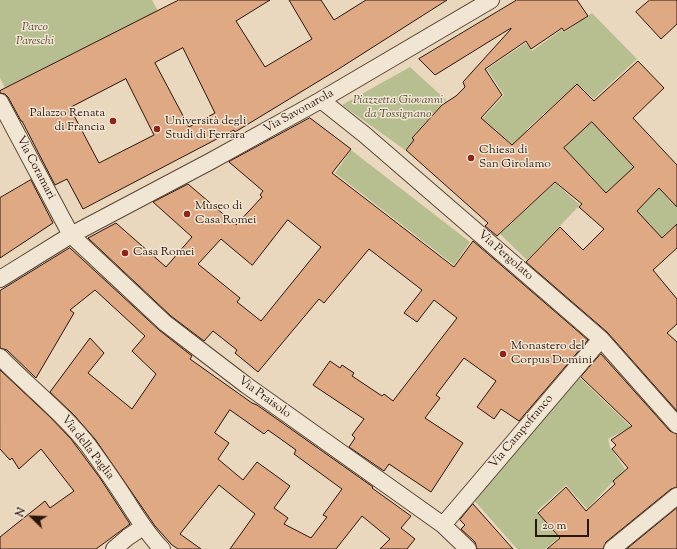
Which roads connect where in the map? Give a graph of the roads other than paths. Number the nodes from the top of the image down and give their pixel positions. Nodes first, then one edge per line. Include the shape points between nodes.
1 (491, 0) edge
2 (321, 100) junction
3 (0, 102) edge
4 (71, 235) junction
5 (0, 279) edge
6 (601, 339) junction
7 (0, 357) edge
8 (677, 426) edge
9 (677, 496) edge
10 (443, 525) junction
11 (143, 528) junction
12 (114, 549) edge
13 (162, 549) edge
14 (468, 549) edge
15 (612, 549) edge

1 - 2 street, Via Savonarola
2 - 4 street, Via Savonarola
2 - 6 street, Via Pergolato
3 - 4 street, Via Coramari
4 - 5 street, Via Savonarola
4 - 10 street, Via Praisolo via 172,328 246,385
6 - 8 street, Via Pergolato
6 - 10 street, Via Campofranco
7 - 11 street, Via della Paglia via 75,430 100,461
9 - 15 street
10 - 14 street, Via Praisolo
11 - 12 street
11 - 13 street, Via della Paglia

